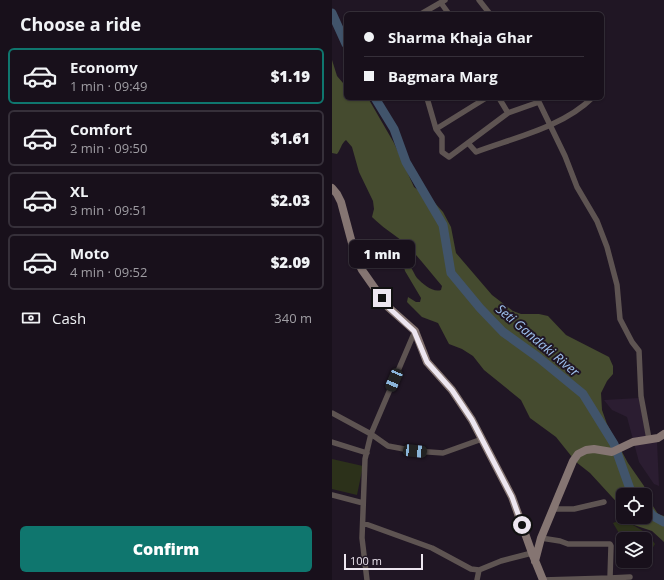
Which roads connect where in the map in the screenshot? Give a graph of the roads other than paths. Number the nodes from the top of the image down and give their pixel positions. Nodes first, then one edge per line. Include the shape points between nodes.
1 (479, 0) edge
2 (443, 1) edge
3 (424, 12) edge
4 (448, 12) edge
5 (488, 12) edge
6 (428, 100) edge
7 (483, 100) edge
8 (500, 100) edge
9 (538, 100) edge
10 (589, 100) edge
11 (508, 113) junction
12 (550, 125) junction
13 (436, 129) junction
14 (468, 143) junction
15 (332, 188) edge
16 (414, 331) junction
17 (332, 413) edge
18 (371, 434) junction
19 (664, 434) edge
20 (482, 439) junction
21 (649, 439) junction
22 (332, 442) edge
23 (367, 453) junction
24 (332, 495) edge
25 (604, 502) dead end
26 (363, 503) junction
27 (554, 508) junction
28 (363, 523) junction
29 (541, 538) junction
30 (533, 557) junction
31 (479, 570) junction
32 (630, 577) dead end
33 (610, 578) junction
34 (367, 580) edge
35 (477, 580) edge
36 (543, 580) edge

1 - 5 street
2 - 3 street
2 - 4 street
6 - 13 street
7 - 13 street
8 - 11 street
9 - 11 street
9 - 12 street
10 - 12 street
11 - 14 street
12 - 14 street via 476,152
12 - 21 street via 577,187 597,221 608,247 617,285 620,319 639,351 641,396
13 - 14 street via 442,137 442,152 449,157
15 - 16 main road via 341,202 356,258 362,270 388,307
16 - 18 street
16 - 20 main road via 427,362 452,390
17 - 18 street
18 - 20 street via 388,446 443,454
18 - 23 street
19 - 21 main road
20 - 30 main road via 512,497
21 - 27 main road via 633,442 612,452 594,449 578,454
22 - 23 street
23 - 26 street
24 - 26 street
25 - 27 street via 574,509
26 - 28 street
27 - 29 main road
28 - 31 street via 432,548 471,569
28 - 34 street via 362,538
29 - 30 main road
29 - 33 street via 568,544 610,544
30 - 31 street via 501,562
30 - 36 main road
31 - 35 street
32 - 33 street
33 - 36 street

